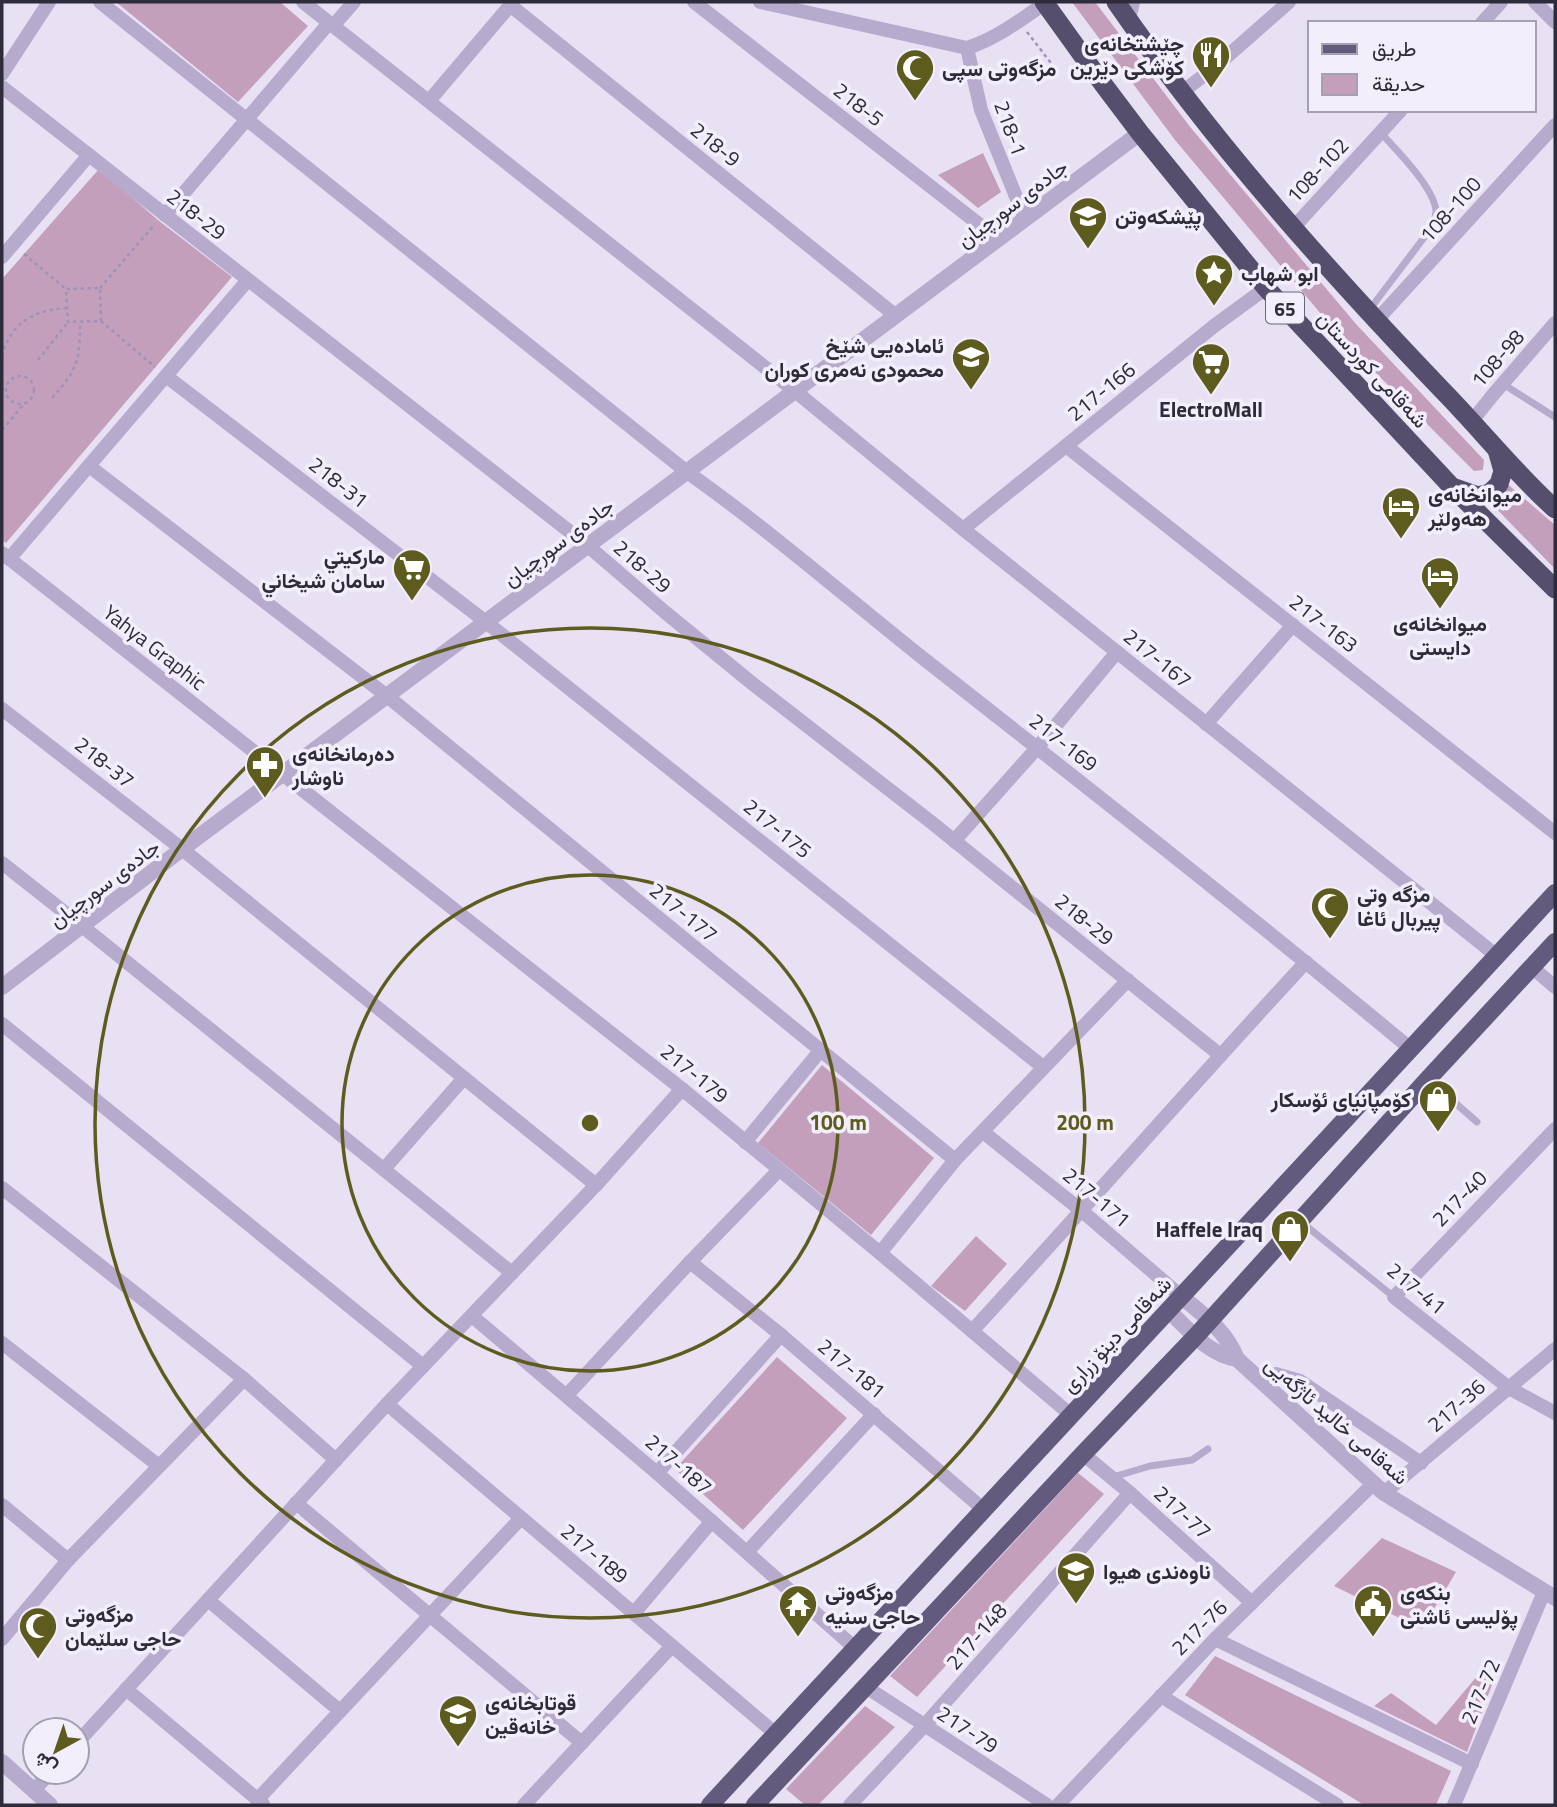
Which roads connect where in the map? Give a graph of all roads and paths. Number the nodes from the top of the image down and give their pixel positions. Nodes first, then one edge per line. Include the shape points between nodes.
1 (49, 2) edge
2 (100, 2) edge
3 (303, 2) edge
4 (354, 2) edge
5 (694, 2) edge
6 (760, 2) edge
7 (1044, 2) edge
8 (1116, 2) edge
9 (1290, 2) edge
10 (1501, 2) edge
11 (1535, 2) edge
12 (511, 4) edge
13 (813, 8) edge
14 (1131, 11) edge
15 (1484, 21) edge
16 (1555, 22) edge
17 (331, 25) junction
18 (1027, 32) dead end
19 (967, 48) junction
20 (1051, 62) dead end
21 (2, 74) edge
22 (2, 87) edge
23 (1182, 92) junction
24 (429, 101) junction
25 (1399, 112) edge
26 (247, 120) junction
27 (1555, 125) edge
28 (1381, 132) junction
29 (1140, 133) junction
30 (89, 155) junction
31 (162, 218) junction
32 (1025, 219) junction
33 (1293, 228) junction
34 (7, 239) edge
35 (998, 239) junction
36 (24, 254) dead end
37 (2, 257) edge
38 (248, 281) junction
39 (100, 288) junction
40 (1266, 288) junction
41 (66, 289) junction
42 (67, 308) junction
43 (896, 316) junction
44 (1372, 317) junction
45 (101, 321) junction
46 (68, 322) junction
47 (80, 322) junction
48 (1555, 323) edge
49 (2, 356) edge
50 (38, 360) dead end
51 (161, 371) junction
52 (1503, 384) junction
53 (796, 391) junction
54 (52, 398) dead end
55 (24, 403) junction
56 (1555, 416) edge
57 (1472, 421) junction
58 (2, 430) edge
59 (1066, 446) junction
60 (1496, 449) junction
61 (89, 467) junction
62 (687, 472) junction
63 (1451, 486) junction
64 (1554, 505) edge
65 (963, 528) junction
66 (588, 546) junction
67 (6, 556) edge
68 (1555, 589) edge
69 (486, 622) junction
70 (1293, 625) junction
71 (1117, 652) junction
72 (387, 696) junction
73 (2, 709) edge
74 (1206, 724) junction
75 (1037, 748) junction
76 (283, 774) junction
77 (1555, 833) edge
78 (954, 841) junction
79 (183, 849) junction
80 (2, 863) edge
81 (1555, 893) edge
82 (82, 926) junction
83 (1555, 942) edge
84 (1497, 956) junction
85 (1306, 962) junction
86 (1533, 968) junction
87 (1128, 980) junction
88 (2, 987) edge
89 (1555, 987) edge
90 (2, 1024) edge
91 (1411, 1049) junction
92 (820, 1051) junction
93 (1220, 1055) junction
94 (1043, 1068) junction
95 (464, 1078) junction
96 (1428, 1080) junction
97 (682, 1089) junction
98 (1477, 1122) dead end
99 (1555, 1129) edge
100 (983, 1132) junction
101 (745, 1142) junction
102 (955, 1160) junction
103 (384, 1169) junction
104 (779, 1170) junction
105 (596, 1185) junction
106 (2, 1188) edge
107 (1082, 1211) junction
108 (1300, 1221) junction
109 (880, 1253) junction
110 (690, 1262) junction
111 (512, 1273) junction
112 (1182, 1297) junction
113 (1394, 1297) junction
114 (1168, 1311) junction
115 (472, 1316) junction
116 (1211, 1320) junction
117 (972, 1331) junction
118 (781, 1335) junction
119 (1196, 1336) junction
120 (2, 1343) edge
121 (1555, 1349) edge
122 (1237, 1359) junction
123 (423, 1366) junction
124 (243, 1379) junction
125 (1259, 1380) junction
126 (1508, 1388) junction
127 (567, 1395) junction
128 (387, 1404) junction
129 (1555, 1413) edge
130 (874, 1414) junction
131 (1071, 1415) junction
132 (1208, 1449) dead end
133 (1083, 1454) junction
134 (336, 1460) junction
135 (1421, 1463) junction
136 (159, 1466) junction
137 (657, 1472) junction
138 (1112, 1477) junction
139 (1379, 1488) junction
140 (1130, 1493) junction
141 (296, 1503) junction
142 (2, 1506) edge
143 (983, 1509) junction
144 (521, 1518) junction
145 (712, 1521) junction
146 (748, 1552) junction
147 (68, 1560) junction
148 (1549, 1595) edge
149 (208, 1600) junction
150 (1252, 1603) junction
151 (634, 1613) junction
152 (430, 1615) junction
153 (2, 1639) edge
154 (1215, 1639) junction
155 (672, 1646) junction
156 (855, 1648) junction
157 (866, 1687) junction
158 (126, 1689) junction
159 (1161, 1696) junction
160 (340, 1711) junction
161 (924, 1726) junction
162 (91, 1728) edge
163 (776, 1734) junction
164 (582, 1742) junction
165 (2, 1762) edge
166 (1472, 1764) junction
167 (38, 1786) edge
168 (33, 1791) junction
169 (260, 1802) edge
170 (50, 1805) edge
171 (524, 1805) edge
172 (710, 1805) edge
173 (757, 1805) edge
174 (850, 1805) edge
175 (1047, 1805) edge
176 (1058, 1805) edge
177 (1337, 1805) edge
178 (1454, 1805) edge

1 - 21 street
2 - 26 street, 217-169
3 - 17 street, 217-167
4 - 17 street
5 - 35 street, 218-5
6 - 13 street
7 - 19 street
7 - 29 highway, شەقامی کوردستان / 65
8 - 14 highway, شەقامی کوردستان
9 - 23 street
10 - 15 street
11 - 16 street
12 - 24 street
12 - 43 street, 218-9
13 - 19 street
14 - 23 highway, شەقامی کوردستان
17 - 24 street, 217-167
17 - 26 street
18 - 20 path
19 - 32 street, 218-1 via 981,110
22 - 30 street, 218-29
23 - 33 highway, شەقامی کوردستان
24 - 53 street, 217-167
25 - 28 street, 108-102
26 - 31 street
26 - 62 street, 217-169
27 - 44 street, 108-100
28 - 33 street, 108-102
28 - 44 lane via 1421,180 1436,212 1432,227
29 - 32 street, جادەی سورچیان
29 - 40 highway, شەقامی کوردستان / 65
30 - 31 street, 218-29
30 - 34 street
31 - 38 street, 218-29
31 - 39 path
32 - 35 street, جادەی سورچیان
33 - 44 highway, شەقامی کوردستان
34 - 37 street
35 - 43 street, جادەی سورچیان
36 - 41 path
38 - 51 street
38 - 66 street, 218-29
39 - 41 path
39 - 45 path
40 - 59 street, 217-166
40 - 63 highway, شەقامی کوردستان / 65
41 - 42 path
42 - 46 path
42 - 49 path via 26,319 13,330
43 - 53 street, جادەی سورچیان
44 - 57 highway, شەقامی کوردستان
45 - 47 path
45 - 51 path
46 - 47 path
46 - 50 path
47 - 54 path via 74,370
48 - 52 street, 108-98
51 - 61 street
51 - 69 street, 218-31
52 - 56 lane
52 - 57 street, 108-98
53 - 62 street, جادەی سورچیان
53 - 65 street, 217-167
55 - 55 path via 11,401 6,393 7,383 14,377 27,377 33,384 32,398
55 - 58 path
57 - 60 highway, شەقامی کوردستان
59 - 65 street, 217-166
59 - 70 street, 217-163
60 - 63 highway via 1503,471 1490,493 1478,496
60 - 64 highway, شەقامی کوردستان
61 - 67 street
61 - 72 street, 217-177
62 - 66 street, جادەی سورچیان
62 - 75 street, 217-169
63 - 68 highway, شەقامی کوردستان / 65
65 - 71 street, 217-167
66 - 69 street, جادەی سورچیان
66 - 78 street, 218-29
67 - 76 street, Yahya Graphic
69 - 72 street, جادەی سورچیان
69 - 94 street, 217-175
70 - 74 street
70 - 77 street, 217-163
71 - 74 street, 217-167
71 - 75 street
72 - 76 street, جادەی سورچیان
72 - 92 street, 217-177
73 - 79 street, 218-37
74 - 84 street, 217-167
75 - 78 street
75 - 85 street, 217-169
76 - 79 street, جادەی سورچیان
76 - 97 street, 217-179
78 - 87 street, 218-29
79 - 82 street, جادەی سورچیان
79 - 95 street, 218-37
80 - 82 street
81 - 84 main road, شەقامی دینۆ زراری
82 - 88 street, جادەی سورچیان
82 - 103 street
83 - 86 main road
84 - 91 main road, شەقامی دینۆ زراری
85 - 91 street, 217-169
85 - 93 street
86 - 89 street
86 - 96 main road
87 - 93 street, 218-29
87 - 94 street
90 - 123 street
91 - 112 main road, شەقامی دینۆ زراری
92 - 101 street
92 - 102 street, 217-177
93 - 107 street
94 - 100 street
95 - 103 street
95 - 105 street, 218-37
96 - 98 lane
96 - 108 main road
97 - 101 street, 217-179
97 - 105 street
99 - 113 street, 217-40
100 - 102 street
100 - 107 street, 217-171
101 - 104 street, 217-179
102 - 109 street
103 - 111 street
104 - 109 street, 217-179
104 - 110 street
105 - 111 street
106 - 124 street
107 - 112 street, 217-171
107 - 117 street
108 - 113 lane, 217-41
108 - 116 main road
109 - 117 street, 217-179
110 - 118 street, 217-181
110 - 127 street
111 - 115 street
112 - 114 main road, شەقامی دینۆ زراری
112 - 116 street
113 - 126 street, 217-41
114 - 119 street
114 - 131 main road, شەقامی دینۆ زراری
115 - 123 street
115 - 127 street, 217-187
116 - 119 main road
116 - 122 street
117 - 131 street, 217-179
118 - 130 street, 217-181
118 - 137 street
119 - 122 street via 1214,1352
119 - 133 main road
120 - 136 street
121 - 126 street, 217-36
122 - 125 street, شەقامی خالید ئاژگەیی
123 - 128 street
124 - 134 street
124 - 136 street
125 - 135 street via 1276,1374 1300,1381
125 - 139 street, شەقامی خالید ئاژگەیی
126 - 129 street, 217-41
126 - 135 street, 217-36
127 - 137 street, 217-187
128 - 134 street
128 - 144 street, 217-189
130 - 143 street, 217-181
130 - 146 street
131 - 143 main road, شەقامی دینۆ زراری
132 - 138 lane via 1192,1460
133 - 138 street, 217-77
133 - 157 main road
134 - 141 street
135 - 139 street, 217-36
136 - 147 street
137 - 145 street, 217-187
138 - 140 street, 217-77
139 - 148 street, شەقامی خالید ئاژگەیی
139 - 150 street, 217-76
140 - 150 street, 217-77
140 - 161 street, 217-148
141 - 149 street
141 - 152 street
142 - 147 street
143 - 156 main road, شەقامی دینۆ زراری
144 - 151 street, 217-189
144 - 152 street
145 - 146 street, 217-187
145 - 151 street
146 - 156 street, 217-187
147 - 153 street
148 - 166 street, 217-72
149 - 158 street
149 - 160 street
150 - 154 street, 217-76
151 - 155 street, 217-189
152 - 160 street
152 - 164 street
154 - 159 street, 217-76
154 - 166 street
155 - 163 street, 217-189
155 - 164 street
156 - 163 main road, شەقامی دینۆ زراری
157 - 161 street, 217-79
157 - 173 main road
158 - 162 street
158 - 169 street
159 - 176 street, 217-76
159 - 177 street
160 - 169 street
161 - 174 street, 217-148
161 - 175 street, 217-79
163 - 172 main road, شەقامی دینۆ زراری
164 - 171 street
165 - 168 street
166 - 178 street, 217-72
167 - 168 street
168 - 170 street

